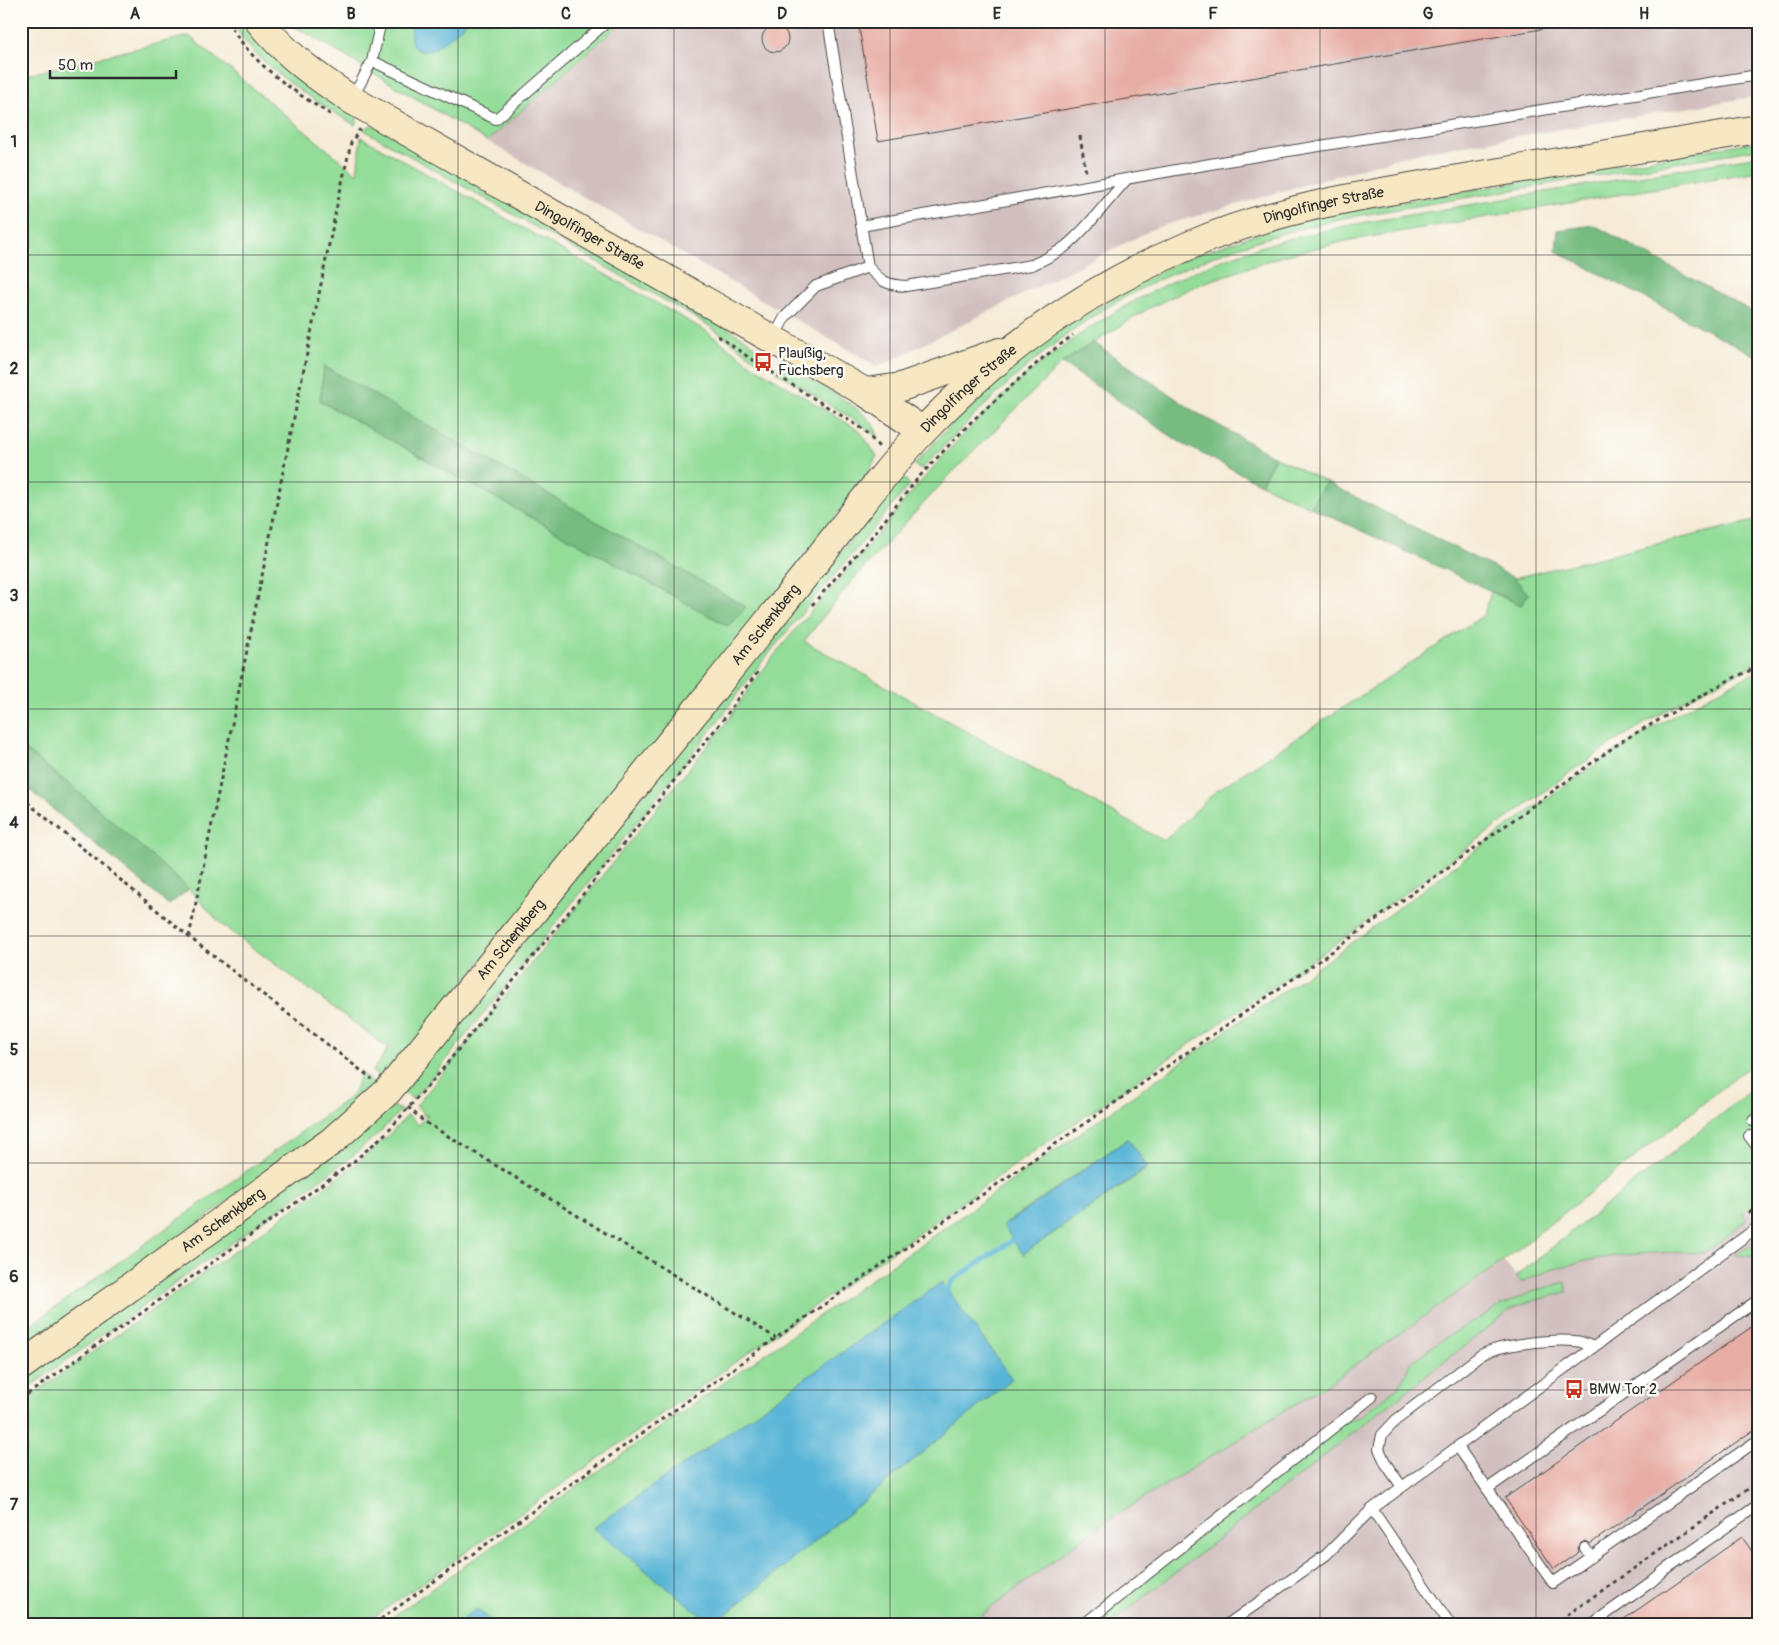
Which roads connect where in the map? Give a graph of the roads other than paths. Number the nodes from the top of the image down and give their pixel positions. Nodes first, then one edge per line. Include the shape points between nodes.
1 (259, 21) edge
2 (381, 21) edge
3 (608, 21) edge
4 (828, 21) edge
5 (372, 61) junction
6 (1758, 75) edge
7 (354, 117) junction
8 (1758, 129) edge
9 (1126, 179) junction
10 (861, 226) junction
11 (868, 267) junction
12 (772, 340) junction
13 (1013, 348) junction
14 (865, 392) junction
15 (922, 431) junction
16 (1750, 1136) dead end
17 (1758, 1148) edge
18 (1758, 1227) edge
19 (1758, 1306) edge
20 (1594, 1347) junction
21 (21, 1366) edge
22 (1372, 1397) dead end
23 (1758, 1440) edge
24 (1458, 1447) junction
25 (1402, 1487) junction
26 (1488, 1489) junction
27 (1758, 1505) edge
28 (1372, 1509) junction
29 (1084, 1624) edge
30 (1228, 1624) edge
31 (1450, 1624) edge
32 (1592, 1624) edge

1 - 7 main road, Dingolfinger Straße via 274,40 312,73
2 - 5 lane
3 - 5 lane via 496,119
4 - 10 lane
5 - 7 lane
6 - 9 lane
7 - 12 main road, Dingolfinger Straße
8 - 13 main road, Dingolfinger Straße via 1341,199 1256,220 1189,245 1128,274 1081,301
9 - 10 lane
9 - 11 lane via 1065,247 1032,265 906,286 891,285
10 - 11 lane
11 - 12 lane via 816,286 785,317
12 - 14 main road, Dingolfinger Straße
13 - 14 main road via 901,387
13 - 15 main road, Dingolfinger Straße
14 - 15 main road, Dingolfinger Straße
15 - 21 main road, Am Schenkberg via 388,1090 332,1141
16 - 17 lane
18 - 20 lane
19 - 26 lane via 1755,1302
20 - 24 lane
20 - 25 lane via 1577,1341 1538,1343 1491,1350 1481,1355 1396,1420 1382,1435 1379,1449
22 - 29 lane
23 - 26 lane via 1588,1552 1554,1583
24 - 25 lane
24 - 26 lane
25 - 28 lane
27 - 32 lane
28 - 30 lane via 1326,1556
28 - 31 lane

